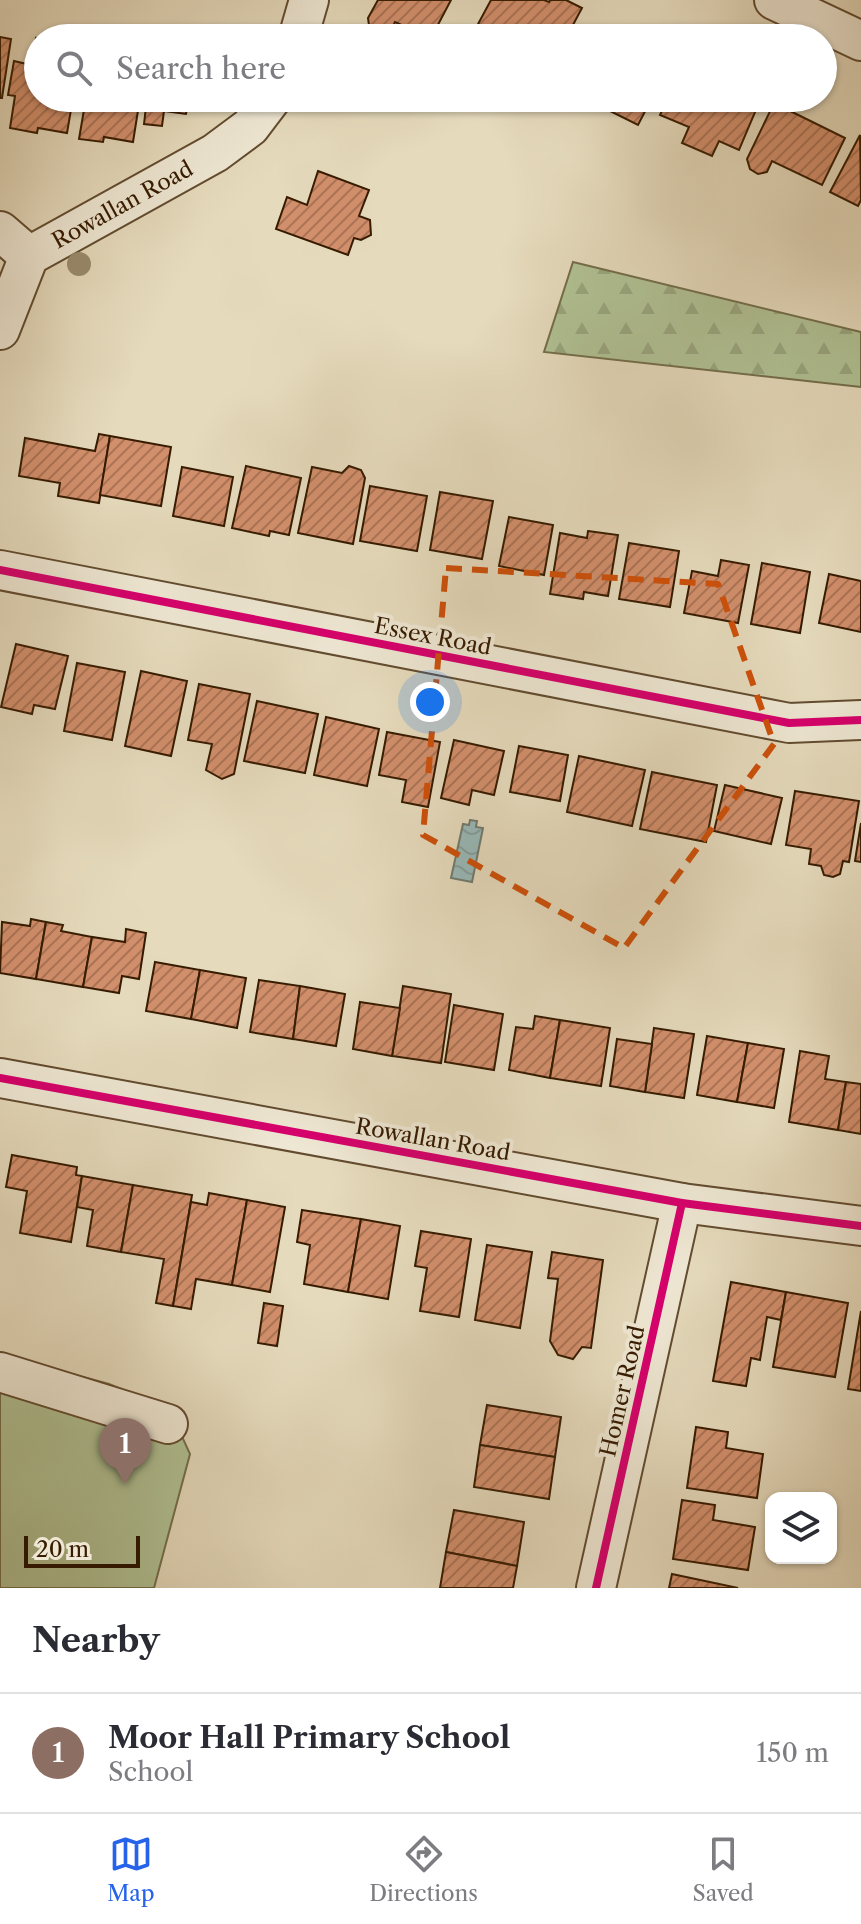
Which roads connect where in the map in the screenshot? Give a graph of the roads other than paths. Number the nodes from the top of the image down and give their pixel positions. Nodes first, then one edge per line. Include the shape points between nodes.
1 (309, 0) edge
2 (774, 0) edge
3 (302, 24) edge
4 (825, 24) edge
5 (837, 30) edge
6 (861, 41) edge
7 (261, 112) edge
8 (0, 231) edge
9 (29, 256) junction
10 (0, 330) edge
11 (0, 570) edge
12 (861, 720) edge
13 (0, 1078) edge
14 (682, 1203) junction
15 (861, 1226) edge
16 (0, 1372) edge
17 (168, 1424) dead end
18 (596, 1588) edge

1 - 3 street
2 - 4 street
5 - 6 street
7 - 9 street, Rowallan Road via 215,153
8 - 9 street
9 - 10 street, Rowallan Road
11 - 12 street, Essex Road via 789,723
13 - 14 street, Rowallan Road
14 - 15 street, Rowallan Road
14 - 18 street, Homer Road
16 - 17 street

